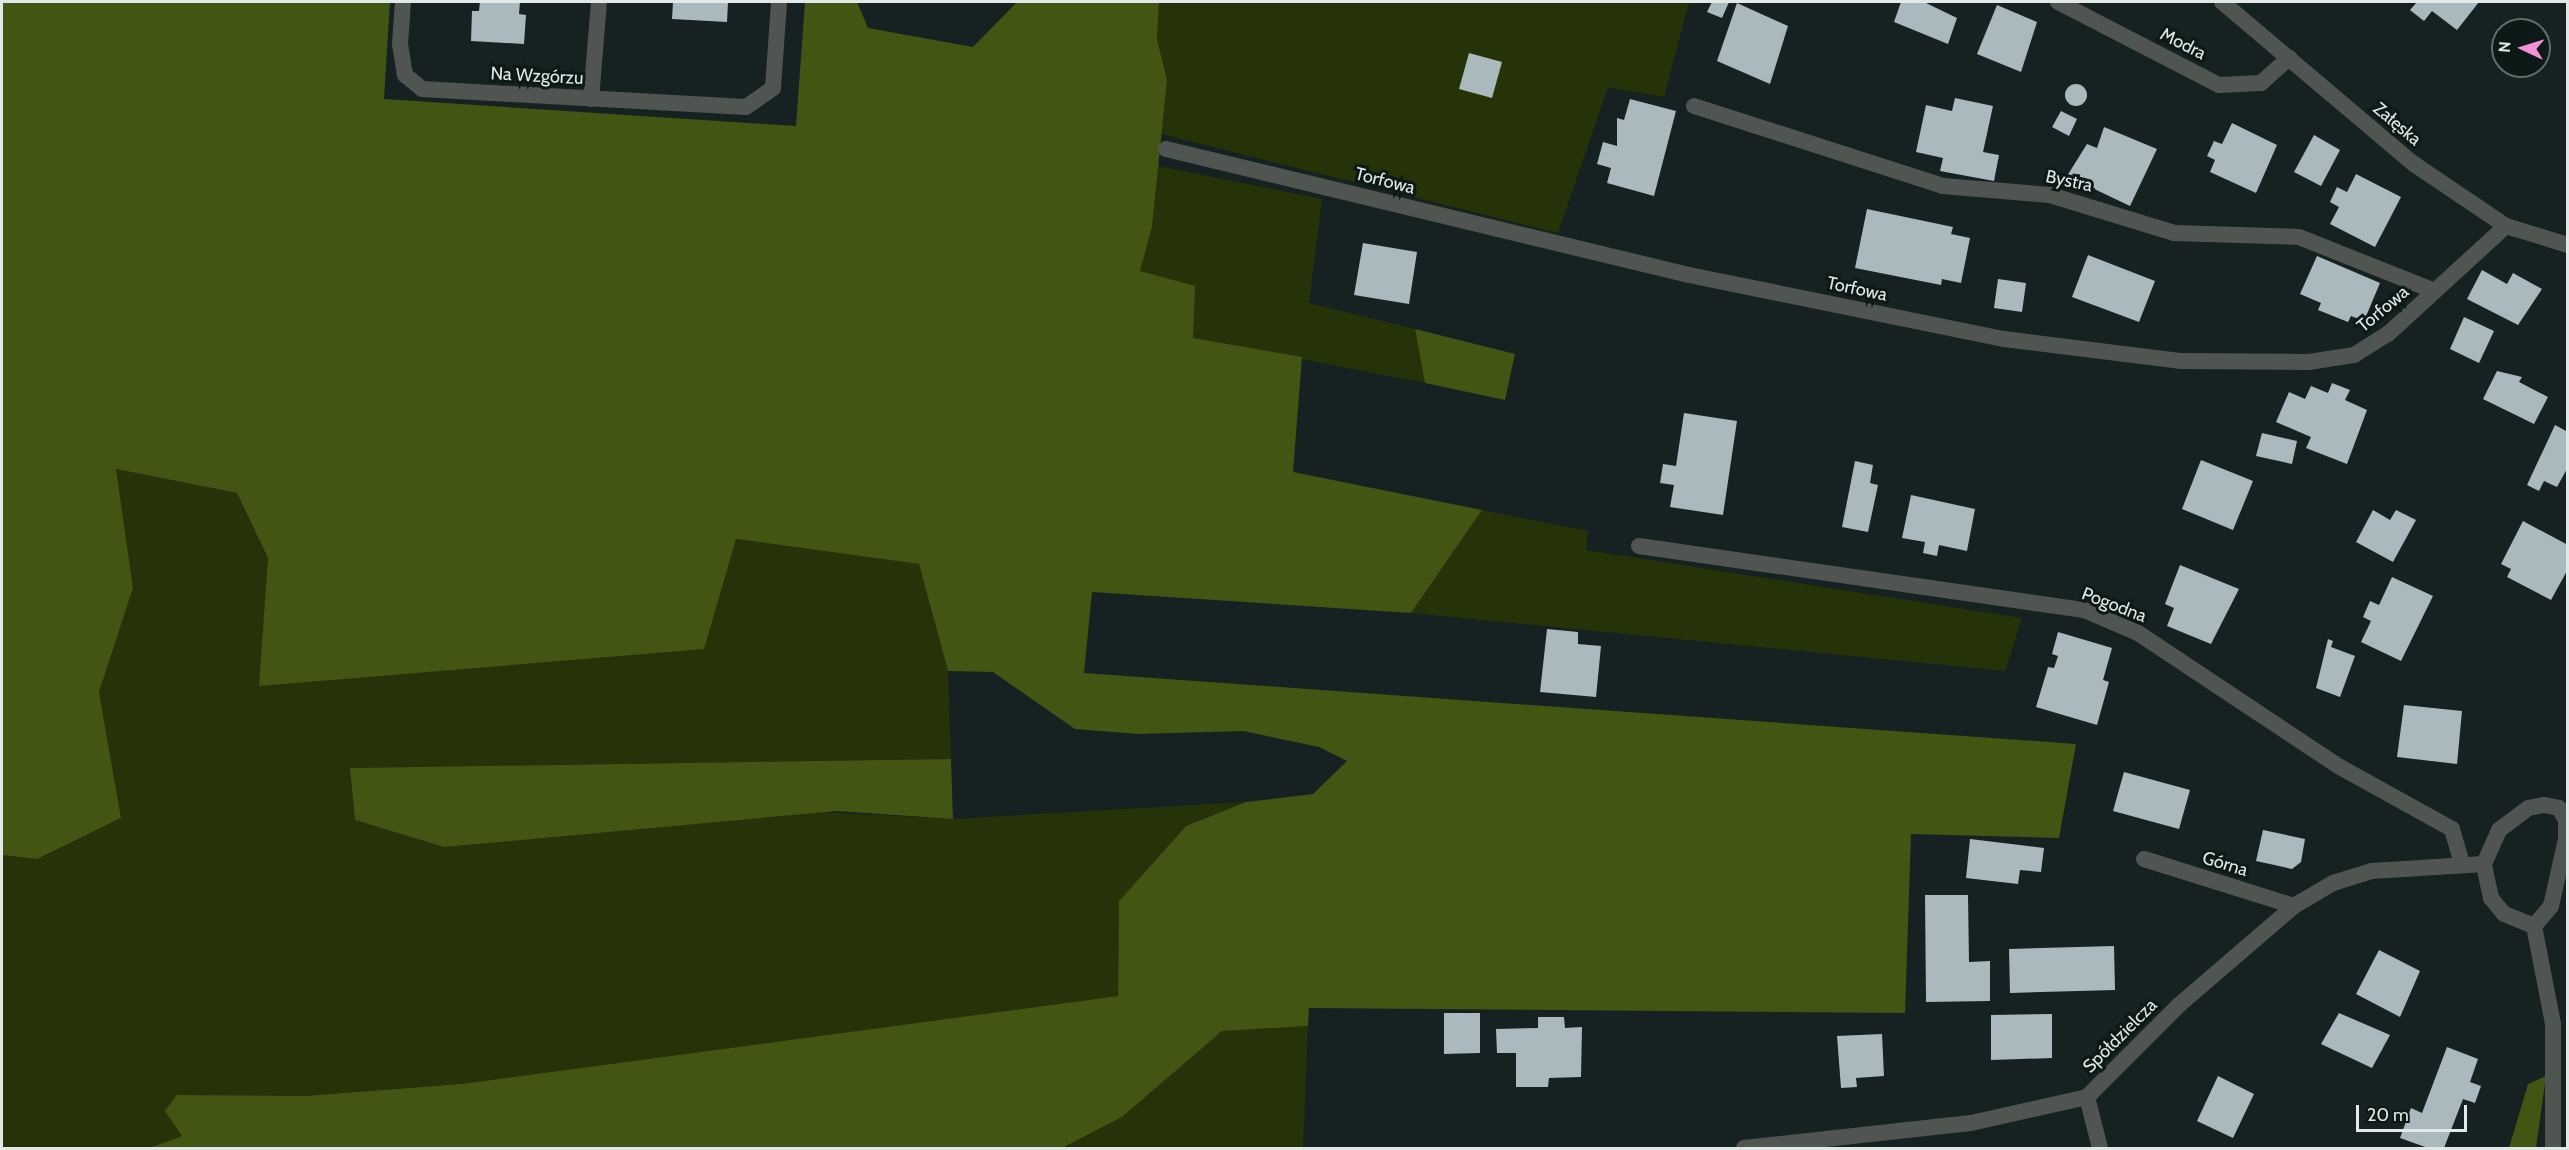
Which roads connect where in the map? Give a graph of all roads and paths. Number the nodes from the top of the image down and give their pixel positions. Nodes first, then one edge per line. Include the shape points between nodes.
1 (403, 2) edge
2 (599, 2) edge
3 (779, 2) edge
4 (2058, 2) edge
5 (2222, 2) edge
6 (2289, 58) junction
7 (591, 99) junction
8 (1694, 106) dead end
9 (1166, 149) dead end
10 (2506, 226) junction
11 (2568, 245) edge
12 (2435, 291) junction
13 (1639, 546) dead end
14 (2568, 793) edge
15 (2559, 808) junction
16 (2144, 859) dead end
17 (2462, 863) junction
18 (2484, 864) junction
19 (2294, 906) junction
20 (2534, 926) junction
21 (2557, 1074) junction
22 (2087, 1096) junction
23 (2568, 1100) edge
24 (1744, 1149) edge
25 (2100, 1149) edge
26 (2553, 1149) edge

1 - 7 street, Na Wzgórzu via 400,44 405,75 422,89
2 - 7 street
3 - 7 street, Na Wzgórzu via 773,88 746,107
4 - 6 street, Modra via 2219,85 2261,83
5 - 6 street, Załęska
6 - 10 street, Załęska via 2414,164
8 - 12 street, Bystra via 1943,186 2050,195 2174,233 2225,239 2299,237
9 - 12 street, Torfowa via 1689,275 2004,339 2136,357 2309,362 2354,355 2388,334
10 - 11 street, Załęska
10 - 12 street, Torfowa
13 - 17 street, Pogodna via 2084,610 2138,633 2340,767 2452,829
14 - 15 street
15 - 18 street via 2528,808 2513,818 2490,845
15 - 20 street via 2566,820 2559,873 2546,918
16 - 19 street, Górna
17 - 18 street, Spółdzielcza
17 - 19 street, Spółdzielcza via 2372,871 2333,883
18 - 20 street via 2492,898 2504,914
19 - 22 street, Spółdzielcza via 2179,1005
20 - 21 street via 2553,1024
21 - 23 street
21 - 26 street
22 - 24 street, Spółdzielcza via 1971,1123
22 - 25 street

